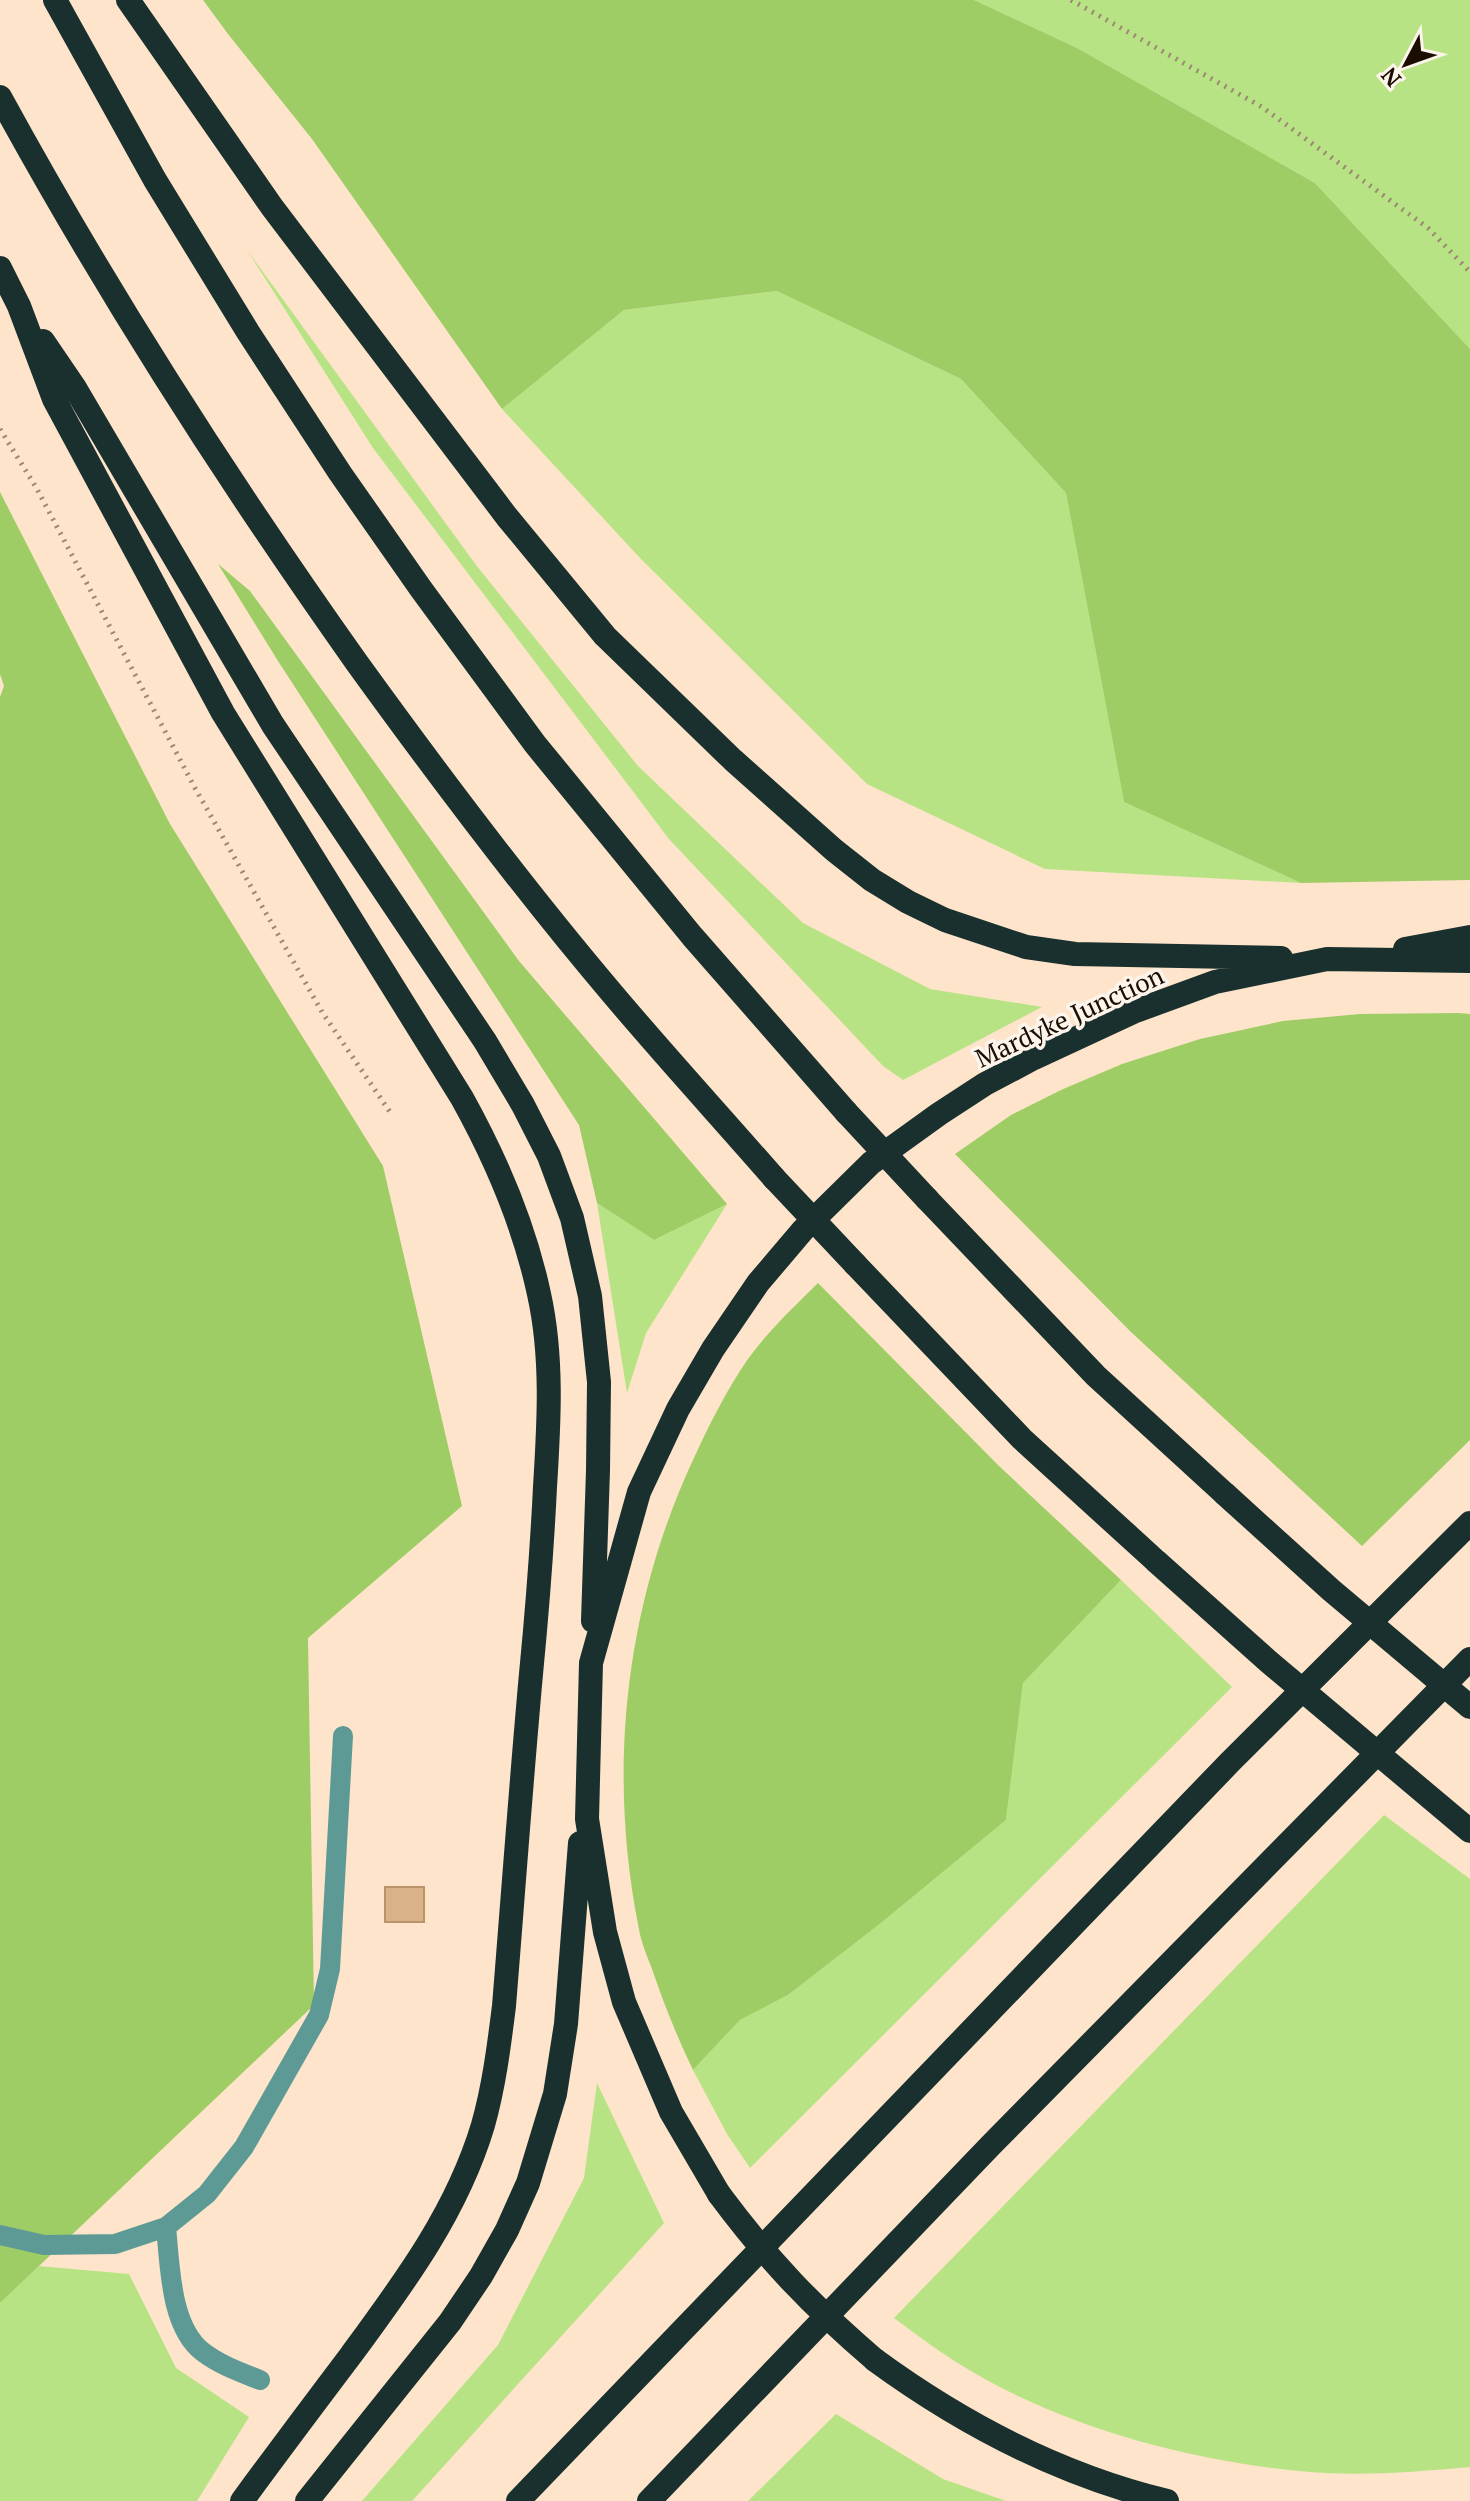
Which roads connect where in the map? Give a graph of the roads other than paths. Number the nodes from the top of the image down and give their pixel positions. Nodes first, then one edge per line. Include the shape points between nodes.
1 (55, 0) edge
2 (128, 0) edge
3 (0, 97) edge
4 (0, 268) edge
5 (19, 306) junction
6 (1470, 937) edge
7 (1359, 958) junction
8 (1327, 959) junction
9 (1470, 961) edge
10 (1470, 1523) edge
11 (1470, 1659) edge
12 (591, 1663) junction
13 (1470, 1707) edge
14 (343, 1736) dead end
15 (588, 1745) junction
16 (1470, 1831) edge
17 (166, 2227) junction
18 (0, 2235) edge
19 (260, 2380) dead end
20 (242, 2501) edge
21 (307, 2501) edge
22 (518, 2501) edge
23 (649, 2501) edge
24 (1167, 2501) edge

1 - 13 highway, bridge via 155,180 340,473 535,744 692,936 846,1112 1096,1376 1331,1590
2 - 8 highway via 280,219 507,517 605,636 834,850 908,902 1026,947 1075,954
3 - 16 highway, bridge via 111,290 308,594 506,862 610,991 774,1178 1022,1439 1280,1672
4 - 5 highway
5 - 12 highway via 75,388 273,725 485,1041 549,1156 572,1218 590,1296 599,1382
5 - 20 highway via 54,399 223,713 488,1144 525,1237 547,1353 549,1422 539,1599 504,2006 483,2125 463,2180 405,2282
6 - 7 highway
7 - 8 highway, Mardyke Junction
7 - 9 highway, Mardyke Junction
8 - 12 highway, Mardyke Junction via 1215,982 1133,1012 985,1084 871,1163 758,1283 678,1409 639,1492
10 - 22 highway via 1230,1762
11 - 23 highway
12 - 15 highway, Mardyke Junction
14 - 17 lane via 330,1969 319,2015 244,2147 207,2194
15 - 21 highway via 566,2024 555,2094 528,2183 507,2230 450,2322
15 - 24 highway, Mardyke Junction, bridge via 587,1819 594,1872 624,2002 671,2112 751,2238 828,2320 912,2387 992,2436 1068,2470
17 - 18 lane via 115,2244 44,2245
17 - 19 lane via 174,2298 184,2327 200,2350 227,2368

